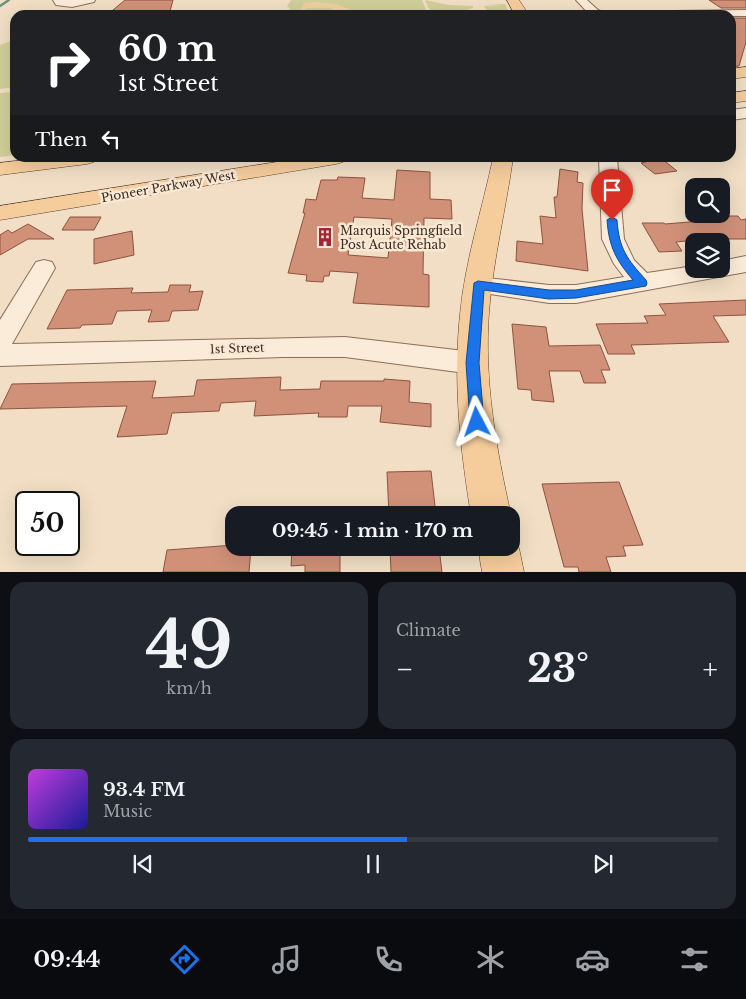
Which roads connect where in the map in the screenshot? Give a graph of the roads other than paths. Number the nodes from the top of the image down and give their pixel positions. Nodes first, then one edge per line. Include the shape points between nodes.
1 (58, 0) edge
2 (90, 0) edge
3 (581, 0) edge
4 (592, 10) edge
5 (56, 162) edge
6 (312, 162) edge
7 (487, 162) edge
8 (502, 162) edge
9 (608, 162) edge
10 (0, 169) edge
11 (496, 195) junction
12 (0, 213) edge
13 (746, 264) edge
14 (730, 267) edge
15 (44, 268) dead end
16 (685, 275) edge
17 (642, 283) junction
18 (478, 285) junction
19 (0, 342) edge
20 (0, 355) edge
21 (473, 363) junction
22 (491, 506) edge
23 (500, 556) edge
24 (503, 572) edge

1 - 2 street via 66,4
3 - 4 street
5 - 10 main road
6 - 12 main road, Pioneer Parkway West
7 - 11 main road
8 - 11 main road
9 - 17 street via 613,239 625,264
11 - 18 main road
13 - 14 street
15 - 19 street
16 - 17 street
17 - 18 street via 576,294
18 - 21 main road
20 - 21 street, 1st Street via 344,347
21 - 22 main road via 477,422
23 - 24 main road

